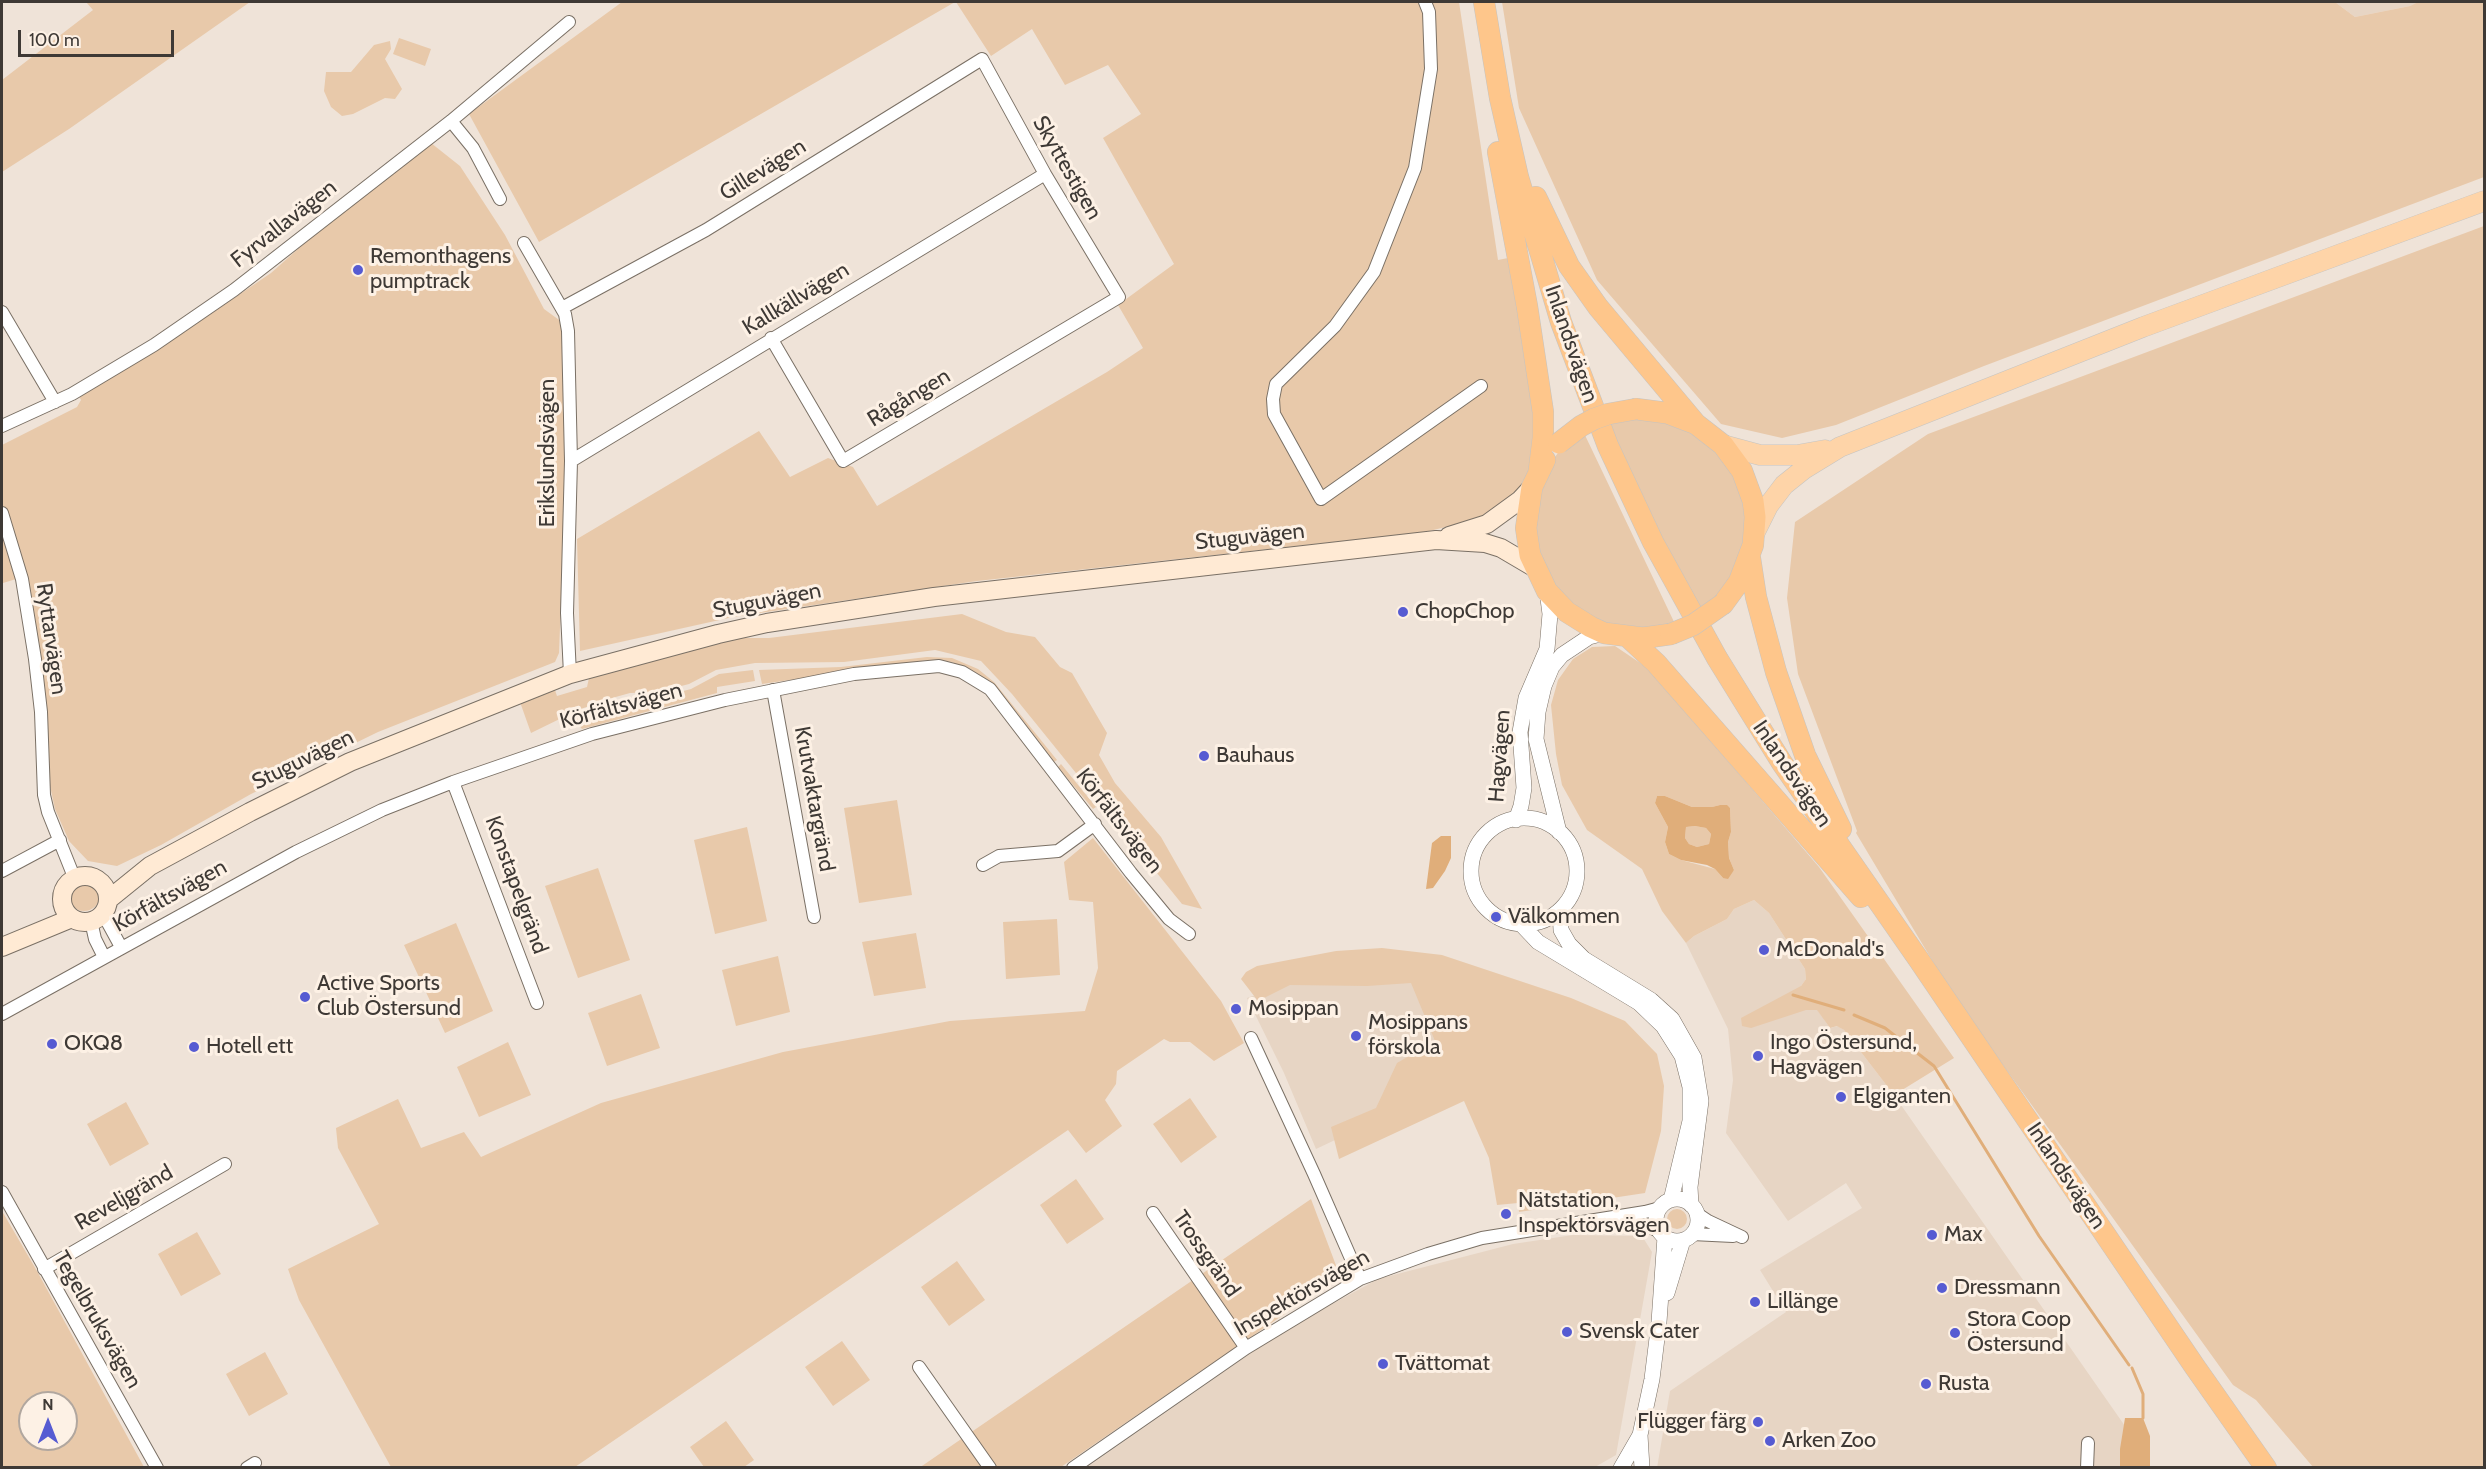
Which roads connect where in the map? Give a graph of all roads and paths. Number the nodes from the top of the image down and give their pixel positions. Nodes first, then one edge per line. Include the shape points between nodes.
1 (1425, 2) edge
2 (1474, 2) edge
3 (1484, 2) edge
4 (569, 22) dead end
5 (982, 59) joint
6 (1487, 74) junction
7 (1500, 98) junction
8 (450, 121) junction
9 (1045, 174) junction
10 (500, 198) dead end
11 (2484, 201) edge
12 (524, 243) dead end
13 (1119, 297) joint
14 (562, 308) junction
15 (2, 312) edge
16 (771, 338) junction
17 (1481, 386) dead end
18 (55, 402) junction
19 (1696, 424) junction
20 (2, 426) edge
21 (1723, 445) junction
22 (1840, 447) junction
23 (571, 461) junction
24 (1535, 479) junction
25 (2, 513) edge
26 (1755, 532) junction
27 (1436, 540) junction
28 (1750, 558) junction
29 (1535, 568) junction
30 (1547, 591) junction
31 (1604, 633) junction
32 (1629, 638) junction
33 (570, 674) junction
34 (773, 690) junction
35 (453, 782) junction
36 (1516, 820) junction
37 (1095, 824) junction
38 (1559, 832) junction
39 (60, 840) junction
40 (983, 865) dead end
41 (150, 866) junction
42 (2, 872) edge
43 (75, 877) junction
44 (100, 881) junction
45 (61, 900) junction
46 (1560, 910) junction
47 (101, 912) junction
48 (814, 917) dead end
49 (72, 918) junction
50 (1884, 919) junction
51 (1520, 923) junction
52 (1189, 934) dead end
53 (6, 945) edge
54 (121, 947) junction
55 (104, 957) junction
56 (537, 1003) dead end
57 (2, 1014) edge
58 (1251, 1038) dead end
59 (225, 1164) dead end
60 (2, 1192) edge
61 (1666, 1204) junction
62 (1694, 1209) junction
63 (1153, 1213) dead end
64 (1581, 1223) junction
65 (1662, 1234) junction
66 (1688, 1237) junction
67 (44, 1269) junction
68 (1360, 1279) junction
69 (1659, 1322) junction
70 (1246, 1348) junction
71 (919, 1367) dead end
72 (1640, 1435) junction
73 (2088, 1443) dead end
74 (157, 1467) edge
75 (990, 1467) edge
76 (1073, 1467) edge
77 (1621, 1467) edge
78 (1642, 1467) edge
79 (2087, 1467) edge
80 (2254, 1467) edge
81 (2266, 1467) edge

1 - 17 street via 1429,12 1431,69 1415,168 1374,272 1335,326 1276,384 1274,414 1321,498
2 - 6 highway, Inlandsvägen
3 - 7 highway, Inlandsvägen
4 - 8 street, Fyrvallavägen
5 - 9 street, Skyttestigen
5 - 14 street, Gillevägen via 706,230
6 - 24 highway via 1543,412 1544,438
6 - 50 highway, Inlandsvägen via 1505,160 1552,323 1600,445 1710,664 1775,767
7 - 19 highway via 1525,171 1569,266 1605,316
7 - 50 highway, Inlandsvägen via 1518,177 1561,322 1608,446 1653,542 1717,658
8 - 10 street via 473,148
8 - 18 street, Fyrvallavägen via 234,290 154,345
9 - 13 street, Skyttestigen
9 - 16 street, Kallkällvägen
11 - 22 main road via 2143,327
12 - 14 street, Erikslundsvägen
13 - 16 street, Rågången via 843,461
14 - 23 street, Erikslundsvägen via 568,332
15 - 18 street
16 - 23 street, Kallkällvägen
18 - 20 street, Fyrvallavägen
19 - 21 highway
19 - 24 highway, bridge via 1667,413 1636,410 1608,414 1575,430 1559,443
21 - 22 main road via 1741,452 1781,456
21 - 26 highway via 1748,485
22 - 26 main road via 1784,485
23 - 33 street, Erikslundsvägen via 567,614
24 - 27 main road, Stuguvägen via 1512,507 1487,524
24 - 29 highway via 1526,528
25 - 39 street, Ryttarvägen via 26,597 41,712 44,795
26 - 28 highway
27 - 29 main road, Stuguvägen via 1485,543
27 - 33 main road, Stuguvägen via 983,591 767,622
28 - 32 highway, bridge via 1723,604 1693,626 1671,634
28 - 50 highway via 1776,672 1805,755
29 - 30 highway
30 - 31 highway via 1567,612
30 - 36 street, Hagvägen via 1547,649 1526,698 1520,732 1524,788
31 - 32 highway
31 - 38 street, Hagvägen via 1589,637 1562,655 1544,686 1538,712 1536,739
32 - 50 highway via 1656,663
33 - 41 main road, Stuguvägen via 350,762
34 - 35 street, Körfältsvägen via 592,734
34 - 37 street, Körfältsvägen via 900,669 939,666 962,672 990,689
34 - 48 street, Krutvaktargränd
35 - 54 street, Körfältsvägen via 382,810 306,847
35 - 56 street, Konstapelgränd
36 - 38 street via 1541,821
36 - 51 street via 1492,829 1482,840 1474,856 1472,876 1485,906 1505,920
37 - 40 street via 1058,851 999,856
37 - 52 street, Körfältsvägen via 1169,919
38 - 46 street via 1572,847 1577,867 1574,888
39 - 42 street
39 - 43 street, Ryttarvägen
41 - 44 main road, Stuguvägen
41 - 47 main road, Stuguvägen
43 - 44 main road, Stuguvägen via 88,875
43 - 45 main road via 64,887
44 - 47 main road via 107,890
45 - 49 main road via 66,914
45 - 53 main road
46 - 51 street via 1540,922
46 - 62 street via 1561,930 1569,944 1584,959 1652,1000 1672,1018 1694,1058 1701,1101 1690,1188
47 - 49 main road via 81,922
47 - 54 street
47 - 55 street via 95,939
49 - 53 main road
50 - 80 highway, Inlandsvägen
50 - 81 highway, Inlandsvägen
51 - 61 street via 1538,942 1639,1003 1663,1026 1682,1056 1690,1088 1690,1121
54 - 55 street, Körfältsvägen
55 - 57 street, Körfältsvägen
58 - 68 street
59 - 67 street, Reveljgränd
60 - 67 street, Tegelbruksvägen
61 - 62 street via 1681,1200
61 - 64 street, Inspektörsvägen
61 - 65 street via 1656,1221
62 - 66 street via 1697,1227
62 - 66 street via 1708,1221 1742,1237
63 - 70 street, Trossgränd
64 - 65 street, Inspektörsvägen via 1645,1226
64 - 68 street, Inspektörsvägen via 1482,1238
65 - 66 street via 1672,1240
65 - 69 street
66 - 69 street
67 - 74 street, Tegelbruksvägen
68 - 70 street, Inspektörsvägen
69 - 72 street
70 - 76 street, Inspektörsvägen
71 - 75 street
72 - 77 street
72 - 78 street
73 - 79 street

